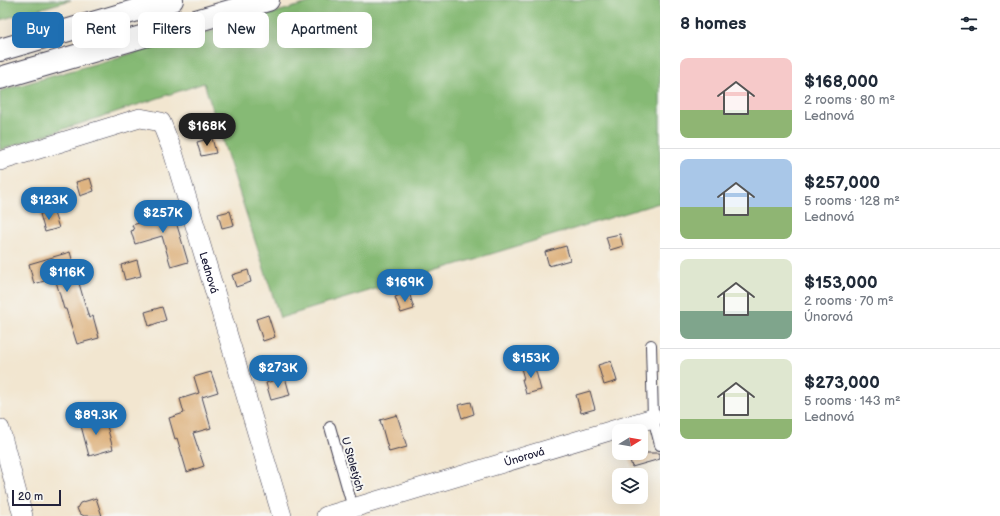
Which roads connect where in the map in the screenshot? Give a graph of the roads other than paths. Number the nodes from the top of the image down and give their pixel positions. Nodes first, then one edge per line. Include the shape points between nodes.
1 (172, 0) edge
2 (268, 0) edge
3 (0, 50) edge
4 (0, 78) edge
5 (0, 161) edge
6 (651, 344) dead end
7 (653, 418) junction
8 (330, 427) dead end
9 (0, 429) edge
10 (660, 445) edge
11 (339, 513) edge
12 (24, 516) edge
13 (282, 516) edge

1 - 3 highway
2 - 4 highway
5 - 13 street, Lednová via 140,118 161,122 173,152
6 - 7 lane
7 - 10 lane
7 - 11 street, Únorová
8 - 11 lane, U Stoletých
9 - 12 street

